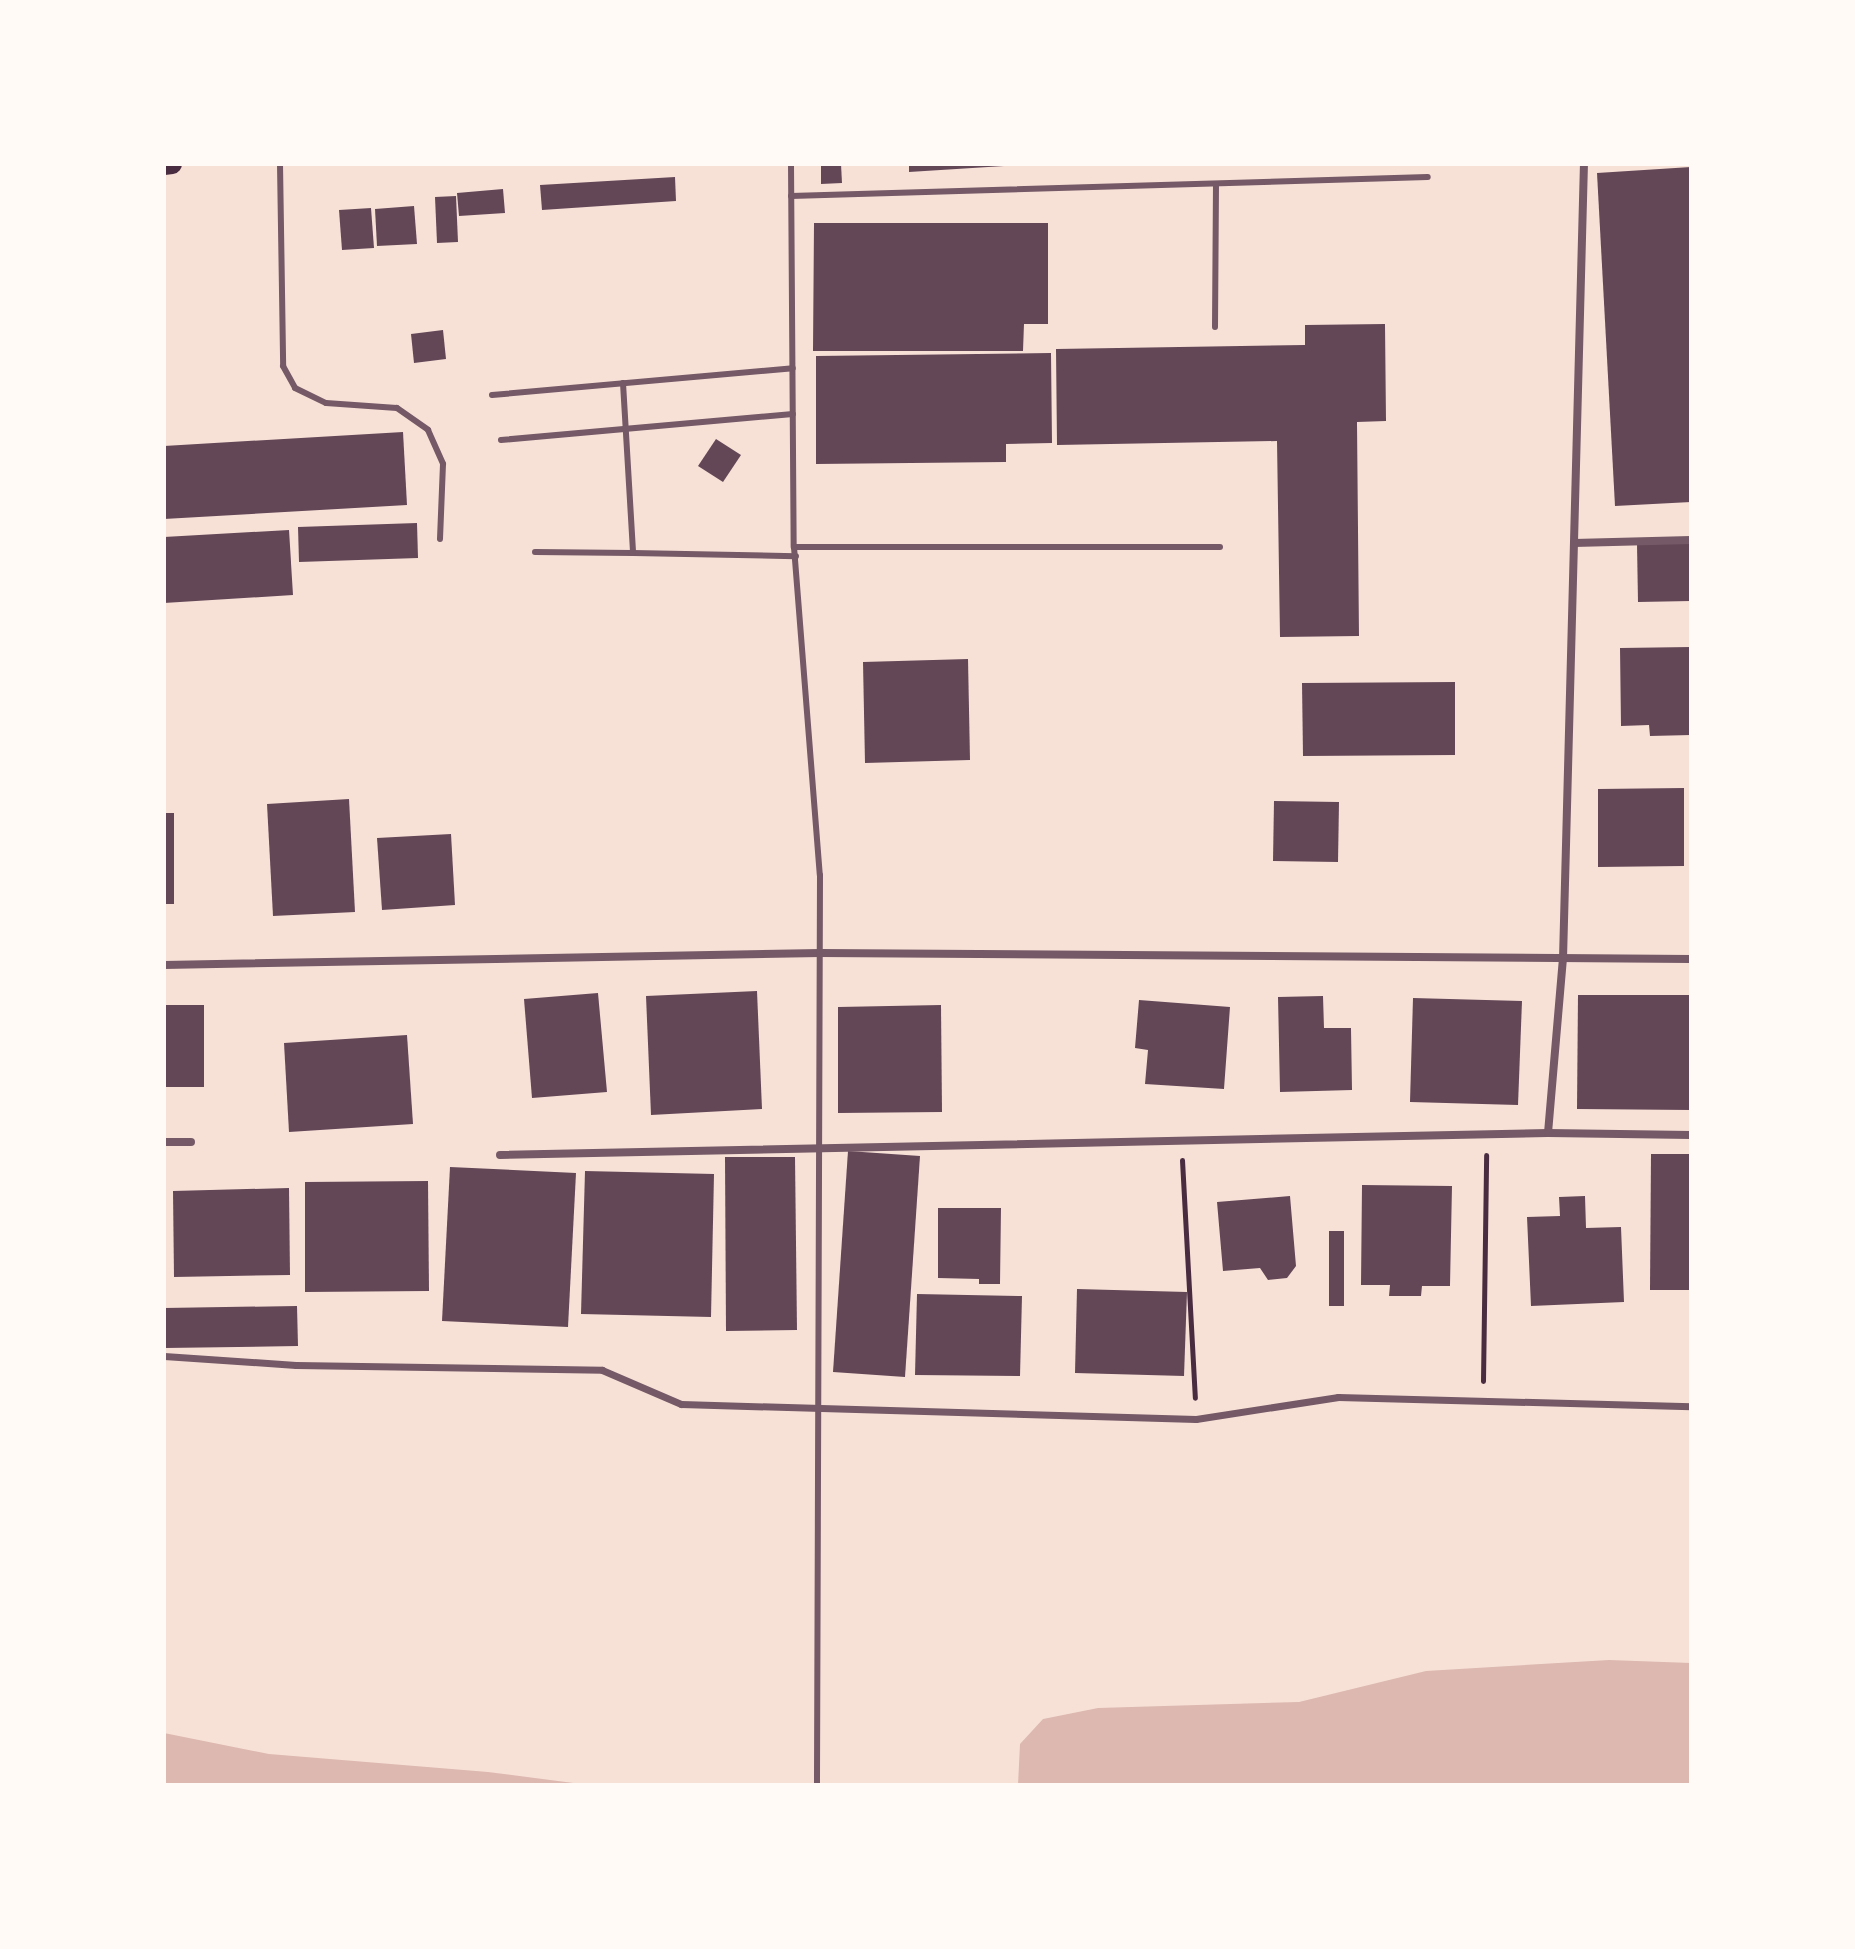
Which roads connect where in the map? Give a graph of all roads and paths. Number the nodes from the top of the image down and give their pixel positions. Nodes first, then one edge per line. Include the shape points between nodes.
1 (172, 164) edge
2 (280, 164) edge
3 (791, 164) edge
4 (1584, 164) edge
5 (164, 165) edge
6 (1428, 177) dead end
7 (1216, 185) junction
8 (791, 196) junction
9 (1215, 327) dead end
10 (793, 368) junction
11 (623, 383) junction
12 (492, 395) dead end
13 (793, 414) junction
14 (625, 429) junction
15 (501, 440) dead end
16 (440, 539) dead end
17 (1691, 540) edge
18 (1574, 543) junction
19 (794, 547) junction
20 (1220, 547) dead end
21 (535, 552) dead end
22 (633, 553) junction
23 (796, 556) junction
24 (820, 953) junction
25 (1563, 959) junction
26 (1691, 959) edge
27 (164, 965) edge
28 (1548, 1133) junction
29 (1486, 1134) junction
30 (1691, 1135) edge
31 (1181, 1141) junction
32 (164, 1142) edge
33 (191, 1142) dead end
34 (817, 1149) junction
35 (500, 1155) dead end
36 (164, 1356) edge
37 (1483, 1401) junction
38 (1691, 1406) edge
39 (817, 1408) junction
40 (1196, 1419) junction
41 (817, 1785) edge

1 - 5 main road
2 - 16 lane via 283,366 295,388 326,403 397,408 428,430 443,464
3 - 8 lane
4 - 18 street
6 - 7 lane
7 - 8 lane
7 - 9 lane
8 - 10 lane
10 - 11 lane
10 - 13 lane
11 - 12 lane
11 - 14 lane
13 - 14 lane
13 - 19 lane
14 - 15 lane
14 - 22 lane
17 - 18 street
18 - 25 street
19 - 20 lane
19 - 23 lane
21 - 22 lane
22 - 23 lane
23 - 24 lane via 820,875
24 - 25 street
24 - 27 street
24 - 34 lane
25 - 26 street
25 - 28 street
28 - 29 street
28 - 30 street
29 - 31 street
29 - 37 path
31 - 34 street
31 - 40 path
32 - 33 street
34 - 35 street
34 - 39 lane
36 - 39 street via 296,1365 602,1370 681,1404
37 - 38 street
37 - 40 street via 1338,1397
39 - 40 street
39 - 41 lane

